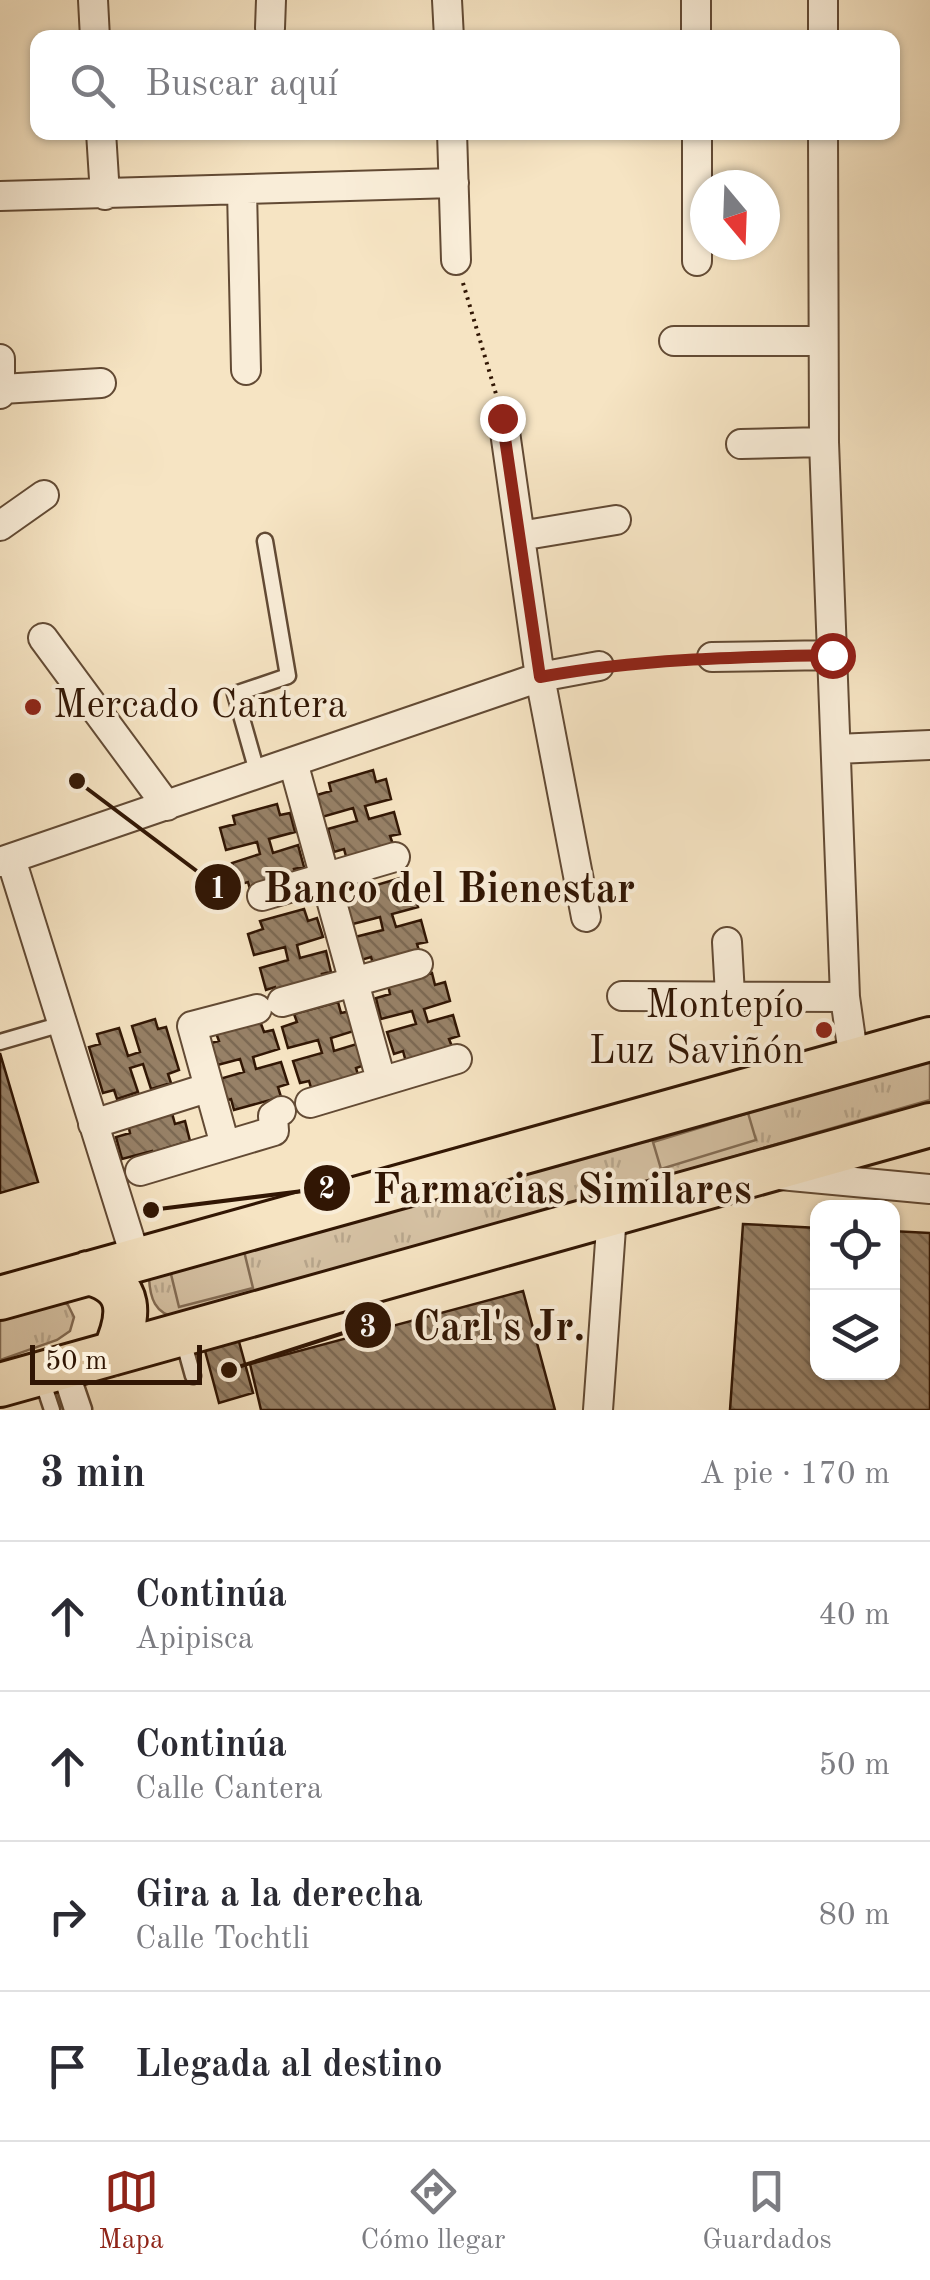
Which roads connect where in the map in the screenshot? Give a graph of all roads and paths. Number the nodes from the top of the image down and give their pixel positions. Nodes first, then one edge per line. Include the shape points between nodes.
1 (93, 0) edge
2 (448, 0) edge
3 (696, 0) edge
4 (822, 0) edge
5 (95, 30) edge
6 (449, 30) edge
7 (696, 30) edge
8 (823, 30) edge
9 (102, 140) edge
10 (452, 140) edge
11 (696, 140) edge
12 (823, 140) edge
13 (454, 183) junction
14 (242, 190) junction
15 (105, 195) junction
16 (0, 196) edge
17 (456, 260) joint
18 (697, 261) dead end
19 (674, 341) dead end
20 (823, 341) junction
21 (0, 359) edge
22 (246, 370) dead end
23 (102, 383) dead end
24 (1, 391) edge
25 (502, 418) joint
26 (824, 442) junction
27 (741, 444) dead end
28 (44, 495) dead end
29 (616, 520) dead end
30 (0, 526) edge
31 (520, 536) junction
32 (265, 541) dead end
33 (43, 638) dead end
34 (832, 655) junction
35 (712, 657) joint
36 (599, 666) joint
37 (540, 677) junction
38 (930, 744) edge
39 (836, 748) junction
40 (292, 762) junction
41 (258, 774) junction
42 (167, 806) junction
43 (395, 857) dead end
44 (6, 860) edge
45 (325, 878) junction
46 (262, 896) dead end
47 (586, 917) dead end
48 (727, 942) dead end
49 (418, 964) dead end
50 (354, 982) junction
51 (730, 995) junction
52 (622, 996) dead end
53 (845, 996) junction
54 (62, 1024) junction
55 (930, 1040) edge
56 (0, 1042) edge
57 (457, 1059) dead end
58 (854, 1060) junction
59 (381, 1080) junction
60 (208, 1088) junction
61 (310, 1103) dead end
62 (281, 1111) dead end
63 (92, 1124) junction
64 (930, 1125) edge
65 (225, 1145) junction
66 (140, 1171) dead end
67 (758, 1173) junction
68 (930, 1190) edge
69 (612, 1214) junction
70 (136, 1259) junction
71 (88, 1272) junction
72 (0, 1298) edge
73 (182, 1334) junction
74 (114, 1353) junction
75 (193, 1376) dead end
76 (55, 1380) edge
77 (0, 1386) edge
78 (72, 1410) edge
79 (84, 1410) edge
80 (598, 1410) edge

1 - 5 street
2 - 6 street
3 - 7 street
4 - 8 street
9 - 15 street
10 - 13 street
11 - 18 street
12 - 20 street
13 - 14 street
13 - 17 street
14 - 15 street
14 - 22 street
15 - 16 street
17 - 25 path
19 - 20 street
20 - 26 street
21 - 24 street
23 - 24 street
25 - 31 street
26 - 27 street
26 - 34 street
28 - 30 street
29 - 31 street
31 - 37 street
32 - 41 lane via 288,676 234,694
33 - 42 street
34 - 35 street
34 - 39 street
35 - 36 path
36 - 37 street
37 - 40 street
37 - 47 street
38 - 39 street
39 - 53 street
40 - 41 street
40 - 45 street
41 - 42 street
42 - 44 street
43 - 45 street
44 - 54 street
45 - 46 street
45 - 50 street
48 - 51 street
49 - 50 street
50 - 59 street
50 - 60 street via 192,1026
51 - 52 street
51 - 53 street
53 - 58 street
54 - 56 lane
54 - 63 street
55 - 58 main road
57 - 59 street
58 - 70 main road
59 - 61 street
60 - 63 street
60 - 65 street
62 - 65 street via 273,1116 274,1131
63 - 70 street
64 - 67 main road
65 - 66 street
67 - 68 street
67 - 69 main road
69 - 73 main road
69 - 80 street
70 - 71 main road
70 - 73 main road via 144,1306
71 - 72 main road
71 - 74 main road via 114,1284 124,1301 126,1320
73 - 74 main road
73 - 75 lane
74 - 76 main road
76 - 77 main road
76 - 78 lane
76 - 79 lane

